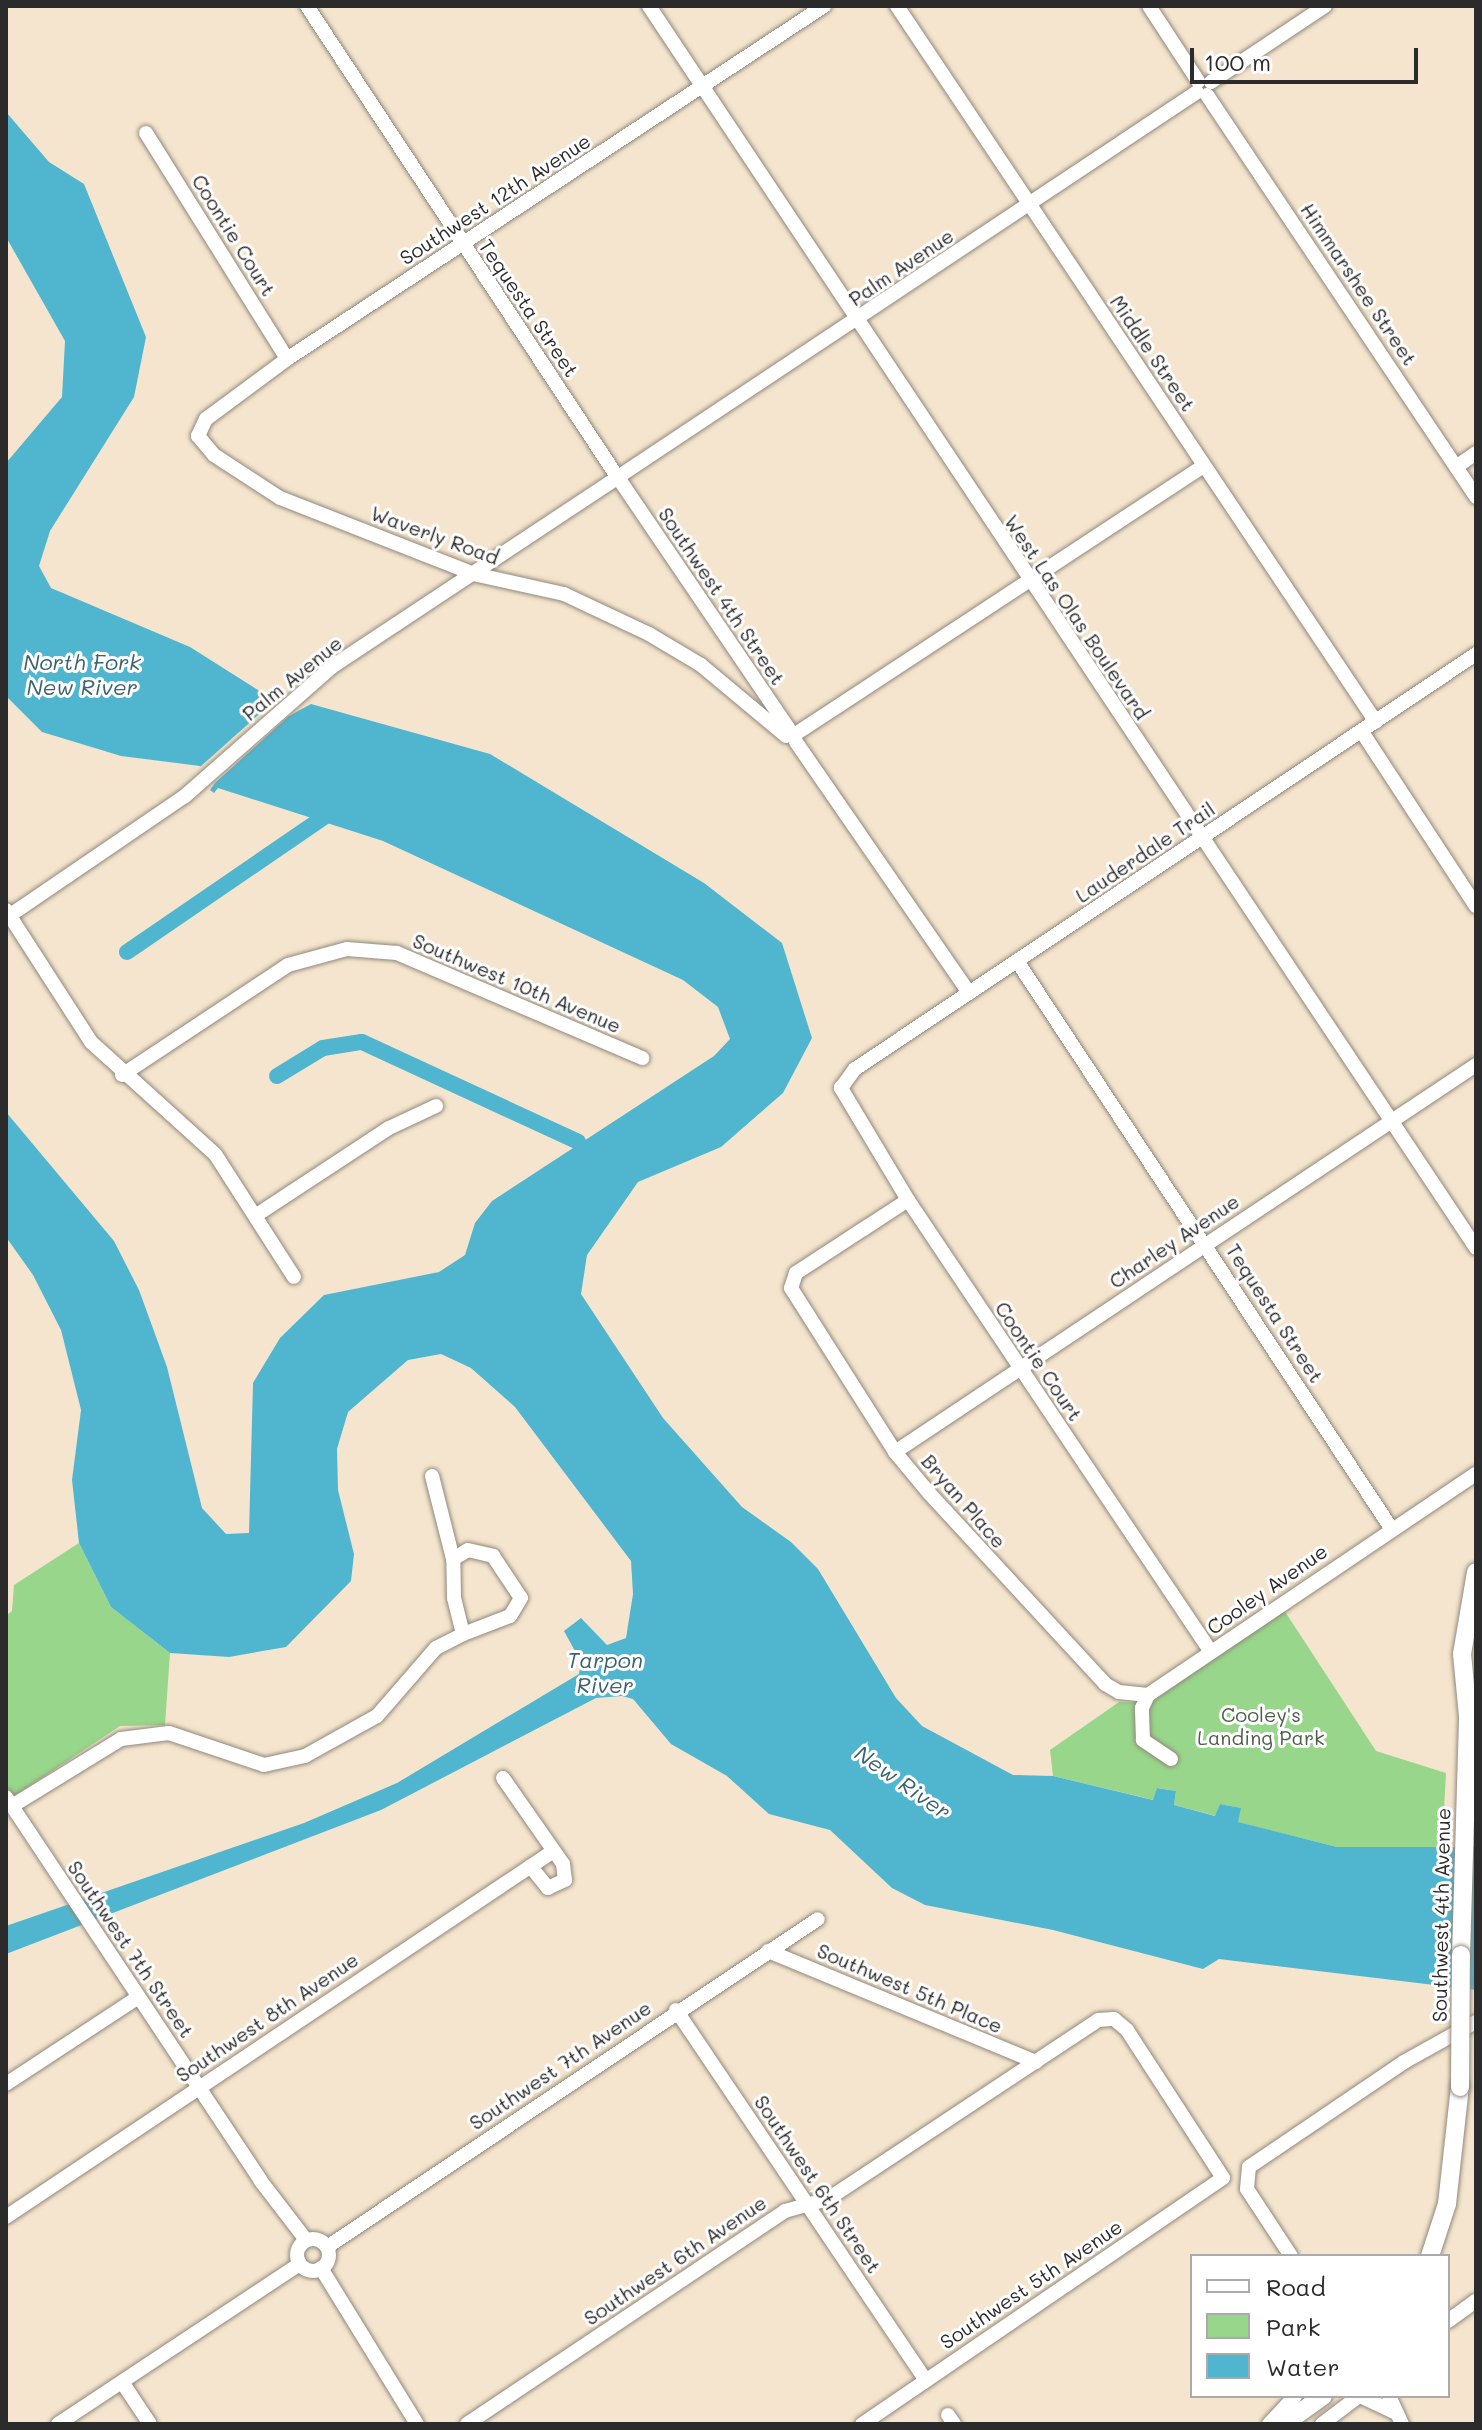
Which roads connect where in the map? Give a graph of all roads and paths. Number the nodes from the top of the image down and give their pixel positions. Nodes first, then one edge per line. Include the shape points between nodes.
1 (649, 6) edge
2 (824, 6) edge
3 (897, 6) edge
4 (1149, 6) edge
5 (1325, 6) edge
6 (311, 8) edge
7 (704, 86) junction
8 (1204, 87) junction
9 (146, 133) dead end
10 (1030, 206) junction
11 (462, 245) junction
12 (856, 321) junction
13 (287, 359) junction
14 (198, 436) joint
15 (1476, 453) edge
16 (1204, 466) junction
17 (1456, 467) junction
18 (618, 477) junction
19 (1476, 497) edge
20 (474, 574) junction
21 (1029, 582) junction
22 (1476, 654) edge
23 (1376, 722) junction
24 (1362, 732) junction
25 (792, 736) junction
26 (1203, 839) junction
27 (1476, 906) edge
28 (7, 915) edge
29 (1017, 961) junction
30 (969, 993) junction
31 (642, 1058) dead end
32 (1476, 1065) edge
33 (122, 1075) junction
34 (841, 1088) joint
35 (436, 1106) dead end
36 (1391, 1121) junction
37 (908, 1200) junction
38 (255, 1216) junction
39 (1206, 1243) junction
40 (1476, 1248) edge
41 (294, 1277) dead end
42 (1019, 1368) junction
43 (895, 1452) junction
44 (1476, 1474) edge
45 (432, 1476) dead end
46 (1391, 1528) junction
47 (453, 1559) junction
48 (1476, 1572) edge
49 (463, 1634) junction
50 (1211, 1652) junction
51 (1476, 1679) edge
52 (1148, 1695) junction
53 (1468, 1709) junction
54 (1171, 1759) dead end
55 (503, 1778) dead end
56 (9, 1802) edge
57 (552, 1852) junction
58 (530, 1866) junction
59 (818, 1919) dead end
60 (768, 1951) junction
61 (137, 1998) junction
62 (676, 2010) junction
63 (1476, 2022) edge
64 (1036, 2062) junction
65 (6, 2084) edge
66 (198, 2086) junction
67 (1223, 2178) joint
68 (808, 2204) junction
69 (6, 2217) edge
70 (306, 2240) junction
71 (327, 2247) junction
72 (1290, 2254) edge
73 (1431, 2254) edge
74 (300, 2264) junction
75 (321, 2268) junction
76 (1476, 2301) edge
77 (1450, 2320) edge
78 (926, 2380) junction
79 (122, 2382) junction
80 (1293, 2398) edge
81 (1320, 2398) edge
82 (1357, 2398) edge
83 (1363, 2398) edge
84 (1390, 2398) edge
85 (1398, 2418) edge
86 (58, 2424) edge
87 (150, 2424) edge
88 (417, 2424) edge
89 (467, 2424) edge
90 (862, 2424) edge
91 (1269, 2424) edge
92 (1284, 2424) edge
93 (1322, 2424) edge

1 - 7 street, West Las Olas Boulevard
2 - 7 street, Southwest 12th Avenue
3 - 10 street, Middle Street
4 - 8 street, Himmarshee Street
5 - 8 street, Palm Avenue
6 - 11 street, Tequesta Street
7 - 11 street, Southwest 12th Avenue
7 - 12 street, West Las Olas Boulevard
8 - 10 street, Palm Avenue
8 - 17 street, Himmarshee Street
9 - 13 street, Coontie Court
10 - 12 street, Palm Avenue
10 - 16 street, Middle Street
11 - 13 street, Southwest 12th Avenue
11 - 18 street, Tequesta Street
12 - 18 street, Palm Avenue
12 - 21 street, West Las Olas Boulevard
13 - 14 street, Southwest 12th Avenue via 206,419
14 - 20 street, Waverly Road via 214,455 280,498
15 - 17 street
16 - 21 street
16 - 23 street, Middle Street
17 - 19 street, Himmarshee Street
18 - 20 street, Palm Avenue
18 - 25 street, Southwest 4th Street
20 - 25 street, Waverly Road via 564,594 649,634 701,665
20 - 28 street, Palm Avenue via 333,666 207,776
21 - 25 street
21 - 26 street, West Las Olas Boulevard
22 - 23 street, Lauderdale Trail
23 - 24 street, Lauderdale Trail
24 - 26 street, Lauderdale Trail
24 - 27 street
25 - 30 street
26 - 29 street, Lauderdale Trail
26 - 36 street, West Las Olas Boulevard
28 - 33 street via 83,1031
29 - 30 street, Lauderdale Trail
29 - 39 street, Tequesta Street
30 - 34 street, Lauderdale Trail via 855,1069
31 - 33 street, Southwest 10th Avenue via 397,953 347,949 288,965
32 - 36 street, Charley Avenue
33 - 38 street via 215,1154
34 - 37 street, Coontie Court
35 - 38 street via 389,1128
36 - 39 street, Charley Avenue
36 - 40 street, West Las Olas Boulevard
37 - 42 street, Coontie Court
37 - 43 street, Bryan Place via 796,1273 791,1288
38 - 41 street
39 - 42 street, Charley Avenue
39 - 46 street, Tequesta Street
42 - 43 street, Charley Avenue
42 - 50 street, Coontie Court
43 - 52 street, Bryan Place via 1011,1583 1119,1692
44 - 46 street, Cooley Avenue
45 - 47 street
46 - 50 street, Cooley Avenue
47 - 49 street via 454,1598
47 - 49 street via 468,1550 493,1556 521,1598 510,1616
48 - 53 main road, Southwest 4th Avenue via 1462,1654
49 - 56 street via 436,1648 377,1716 305,1756 264,1765 169,1733 121,1739
50 - 52 street, Cooley Avenue
51 - 53 main road
52 - 54 street via 1142,1708 1143,1740
53 - 73 main road, Southwest 4th Avenue, bridge via 1460,2087 1449,2192
55 - 57 street
56 - 61 street, Southwest 7th Street
57 - 58 street, Southwest 8th Avenue
57 - 58 street via 566,1868 561,1885 548,1888
58 - 66 street, Southwest 8th Avenue
59 - 60 street, Southwest 7th Avenue
60 - 62 street, Southwest 7th Avenue
60 - 64 street, Southwest 5th Place
61 - 65 street
61 - 66 street, Southwest 7th Street
62 - 68 street, Southwest 6th Street
62 - 71 street, Southwest 7th Avenue
63 - 72 street via 1249,2167 1247,2189
64 - 67 street, Southwest 6th Avenue via 1098,2020 1114,2019 1127,2030
64 - 68 street, Southwest 6th Avenue via 828,2199
66 - 69 street, Southwest 8th Avenue
66 - 70 street, Southwest 7th Street
67 - 78 street, Southwest 5th Avenue
68 - 78 street, Southwest 6th Street
68 - 89 street, Southwest 6th Avenue via 785,2211
70 - 71 street via 316,2239
70 - 74 street via 297,2252
71 - 75 street via 328,2260
74 - 75 street via 310,2270
74 - 79 street
75 - 88 street
76 - 77 street
78 - 90 street, Southwest 5th Avenue
79 - 86 street
79 - 87 street
80 - 91 street
81 - 92 main road
82 - 93 street
83 - 85 street
84 - 85 street

